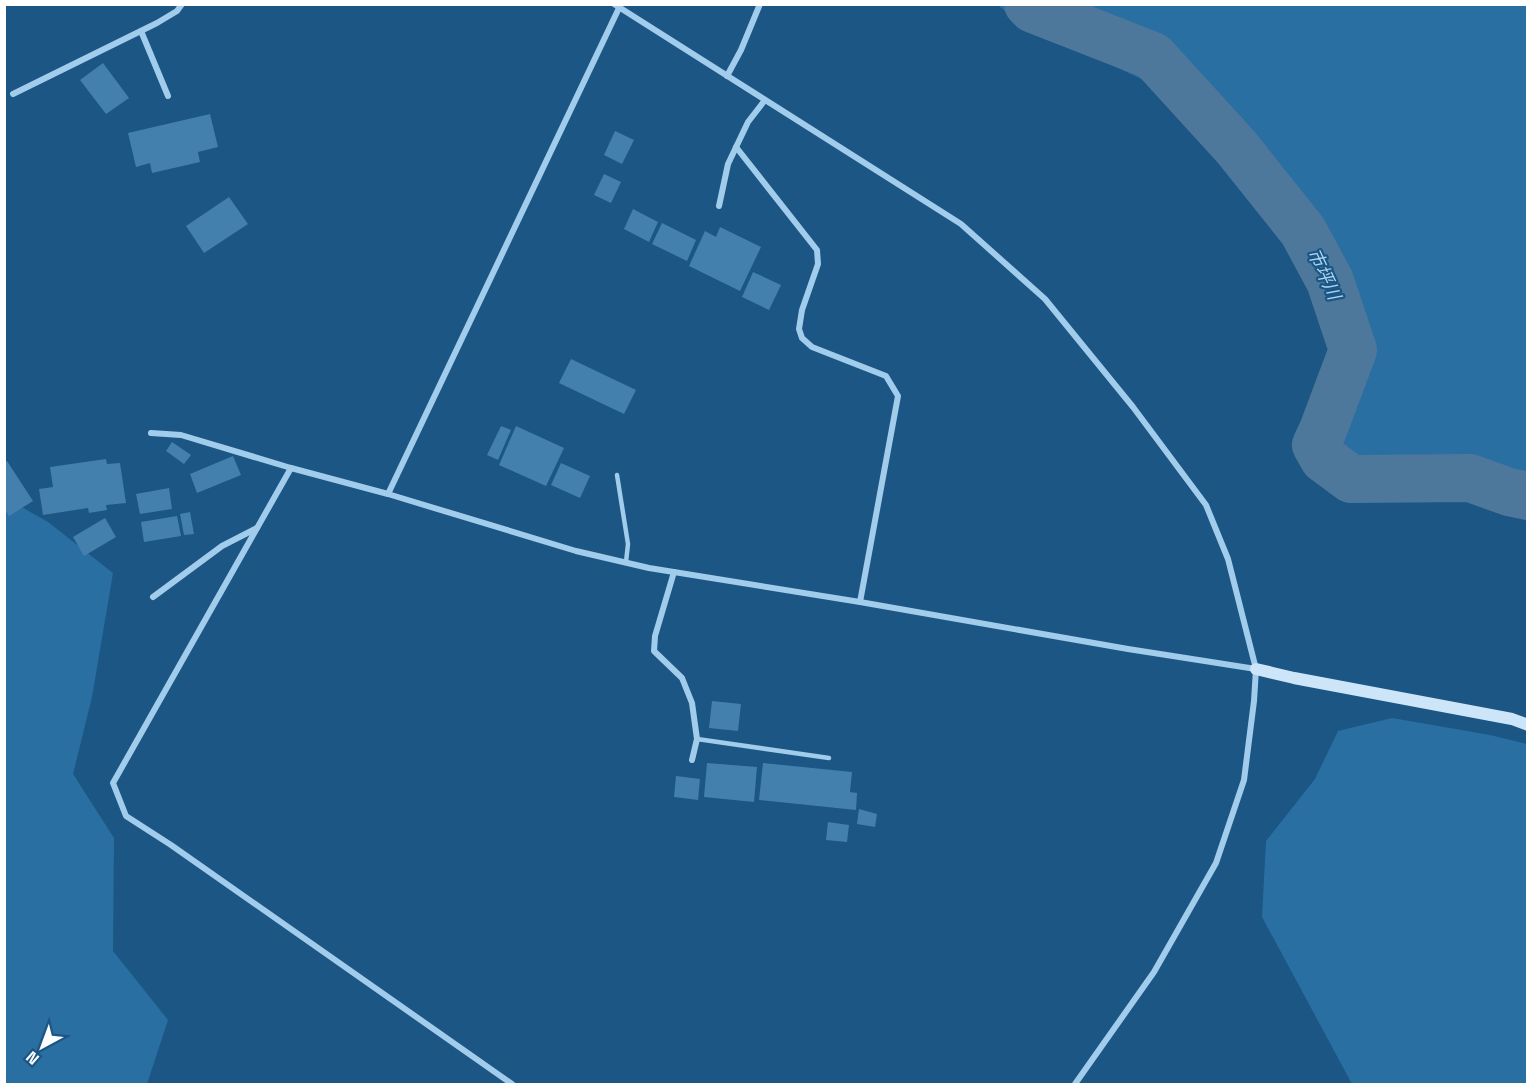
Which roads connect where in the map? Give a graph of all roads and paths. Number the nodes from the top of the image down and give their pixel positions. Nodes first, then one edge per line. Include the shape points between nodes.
1 (182, 4) edge
2 (760, 4) edge
3 (617, 6) edge
4 (141, 31) junction
5 (728, 76) junction
6 (13, 94) dead end
7 (168, 96) dead end
8 (765, 100) junction
9 (736, 147) junction
10 (719, 206) dead end
11 (151, 433) dead end
12 (291, 468) junction
13 (616, 475) dead end
14 (388, 494) junction
15 (257, 528) junction
16 (626, 562) junction
17 (674, 573) junction
18 (153, 597) dead end
19 (860, 602) junction
20 (1256, 669) junction
21 (1527, 725) edge
22 (697, 740) junction
23 (829, 758) dead end
24 (692, 760) dead end
25 (512, 1084) edge
26 (1075, 1084) edge

1 - 4 street via 177,11
2 - 5 street
3 - 5 street
3 - 14 street
4 - 6 street
4 - 7 street
5 - 8 street
8 - 9 street
8 - 20 street via 961,224 1045,299 1206,505 1228,559
9 - 10 street
9 - 19 street via 818,250 818,264 802,310 802,338 812,347 886,376 898,396
11 - 12 street via 181,435
12 - 14 street
12 - 15 street
13 - 16 lane via 628,544
14 - 16 street via 576,551
15 - 18 street via 222,546
15 - 25 street via 113,783 126,816
16 - 17 street
17 - 19 street
17 - 22 street via 654,651 682,678 692,703
19 - 20 street
20 - 21 street
20 - 26 street via 1244,780 1216,863 1154,972
22 - 23 lane
22 - 24 street

